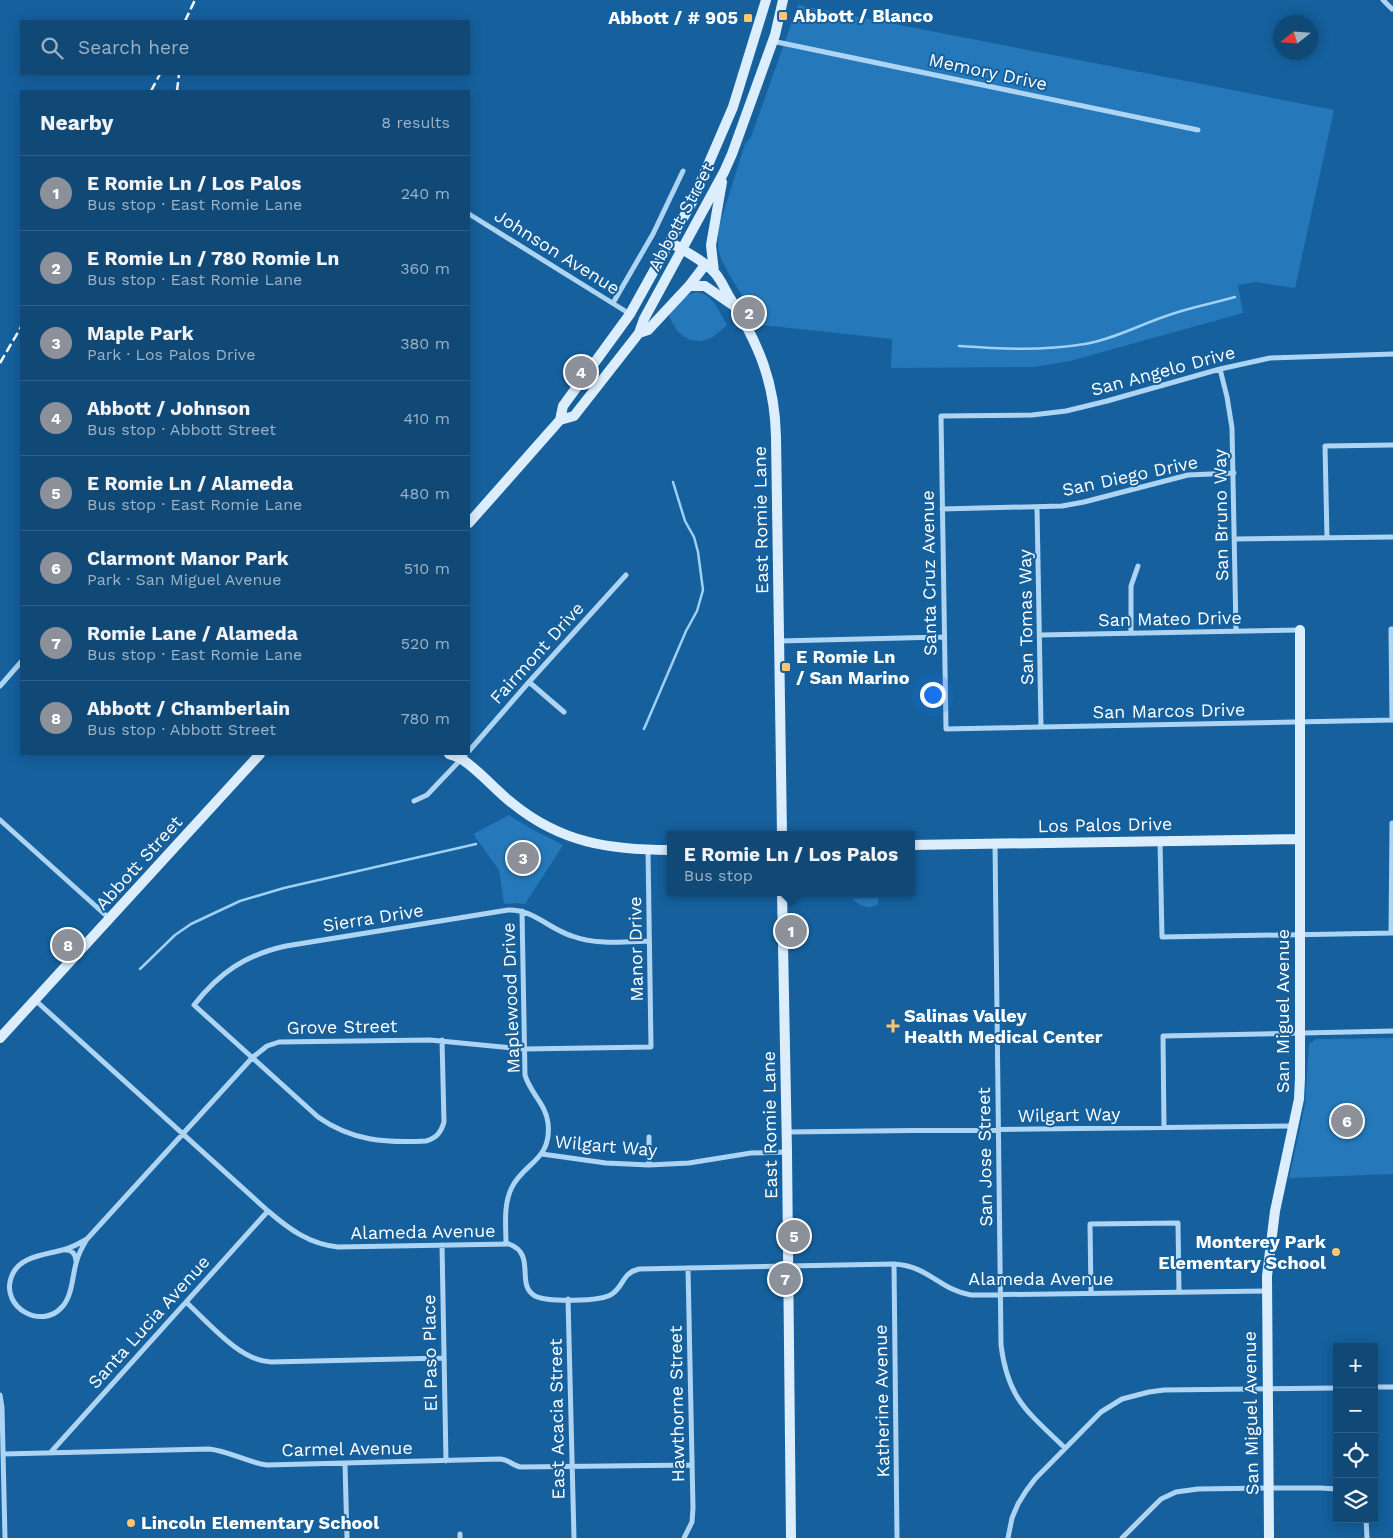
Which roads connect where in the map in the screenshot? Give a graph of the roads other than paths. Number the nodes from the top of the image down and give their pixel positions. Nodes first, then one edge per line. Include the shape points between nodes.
1 (766, 0) edge
2 (783, 0) edge
3 (1384, 0) edge
4 (1392, 9) edge
5 (772, 41) junction
6 (1198, 130) dead end
7 (683, 171) dead end
8 (724, 172) junction
9 (470, 215) edge
10 (670, 242) junction
11 (682, 250) junction
12 (705, 265) junction
13 (714, 272) junction
14 (689, 286) junction
15 (613, 303) junction
16 (736, 307) junction
17 (630, 314) junction
18 (639, 333) junction
19 (1393, 354) edge
20 (1220, 369) junction
21 (941, 416) joint
22 (560, 420) junction
23 (1393, 445) edge
24 (1234, 473) junction
25 (1037, 507) junction
26 (942, 509) junction
27 (470, 522) edge
28 (1393, 537) edge
29 (1327, 538) junction
30 (1235, 540) junction
31 (1138, 566) dead end
32 (626, 575) dead end
33 (1393, 629) edge
34 (1300, 630) joint
35 (1236, 631) junction
36 (1131, 633) junction
37 (1040, 635) junction
38 (943, 637) junction
39 (779, 641) junction
40 (20, 663) edge
41 (529, 682) junction
42 (0, 686) edge
43 (564, 712) dead end
44 (1393, 720) edge
45 (1302, 722) junction
46 (1041, 728) junction
47 (946, 729) joint
48 (470, 749) edge
49 (259, 755) edge
50 (465, 755) edge
51 (467, 755) edge
52 (414, 801) dead end
53 (0, 820) edge
54 (1393, 823) edge
55 (782, 831) edge
56 (1300, 838) junction
57 (1160, 841) junction
58 (995, 844) junction
59 (915, 845) edge
60 (648, 850) junction
61 (667, 850) edge
62 (782, 896) edge
63 (522, 911) junction
64 (110, 919) junction
65 (1392, 933) edge
66 (1299, 934) junction
67 (649, 941) junction
68 (35, 1000) junction
69 (1393, 1031) edge
70 (1300, 1033) junction
71 (0, 1038) edge
72 (442, 1040) junction
73 (651, 1047) joint
74 (524, 1050) junction
75 (252, 1058) junction
76 (1293, 1126) junction
77 (1164, 1128) junction
78 (999, 1130) junction
79 (786, 1132) junction
80 (183, 1134) junction
81 (649, 1138) dead end
82 (787, 1152) junction
83 (542, 1154) junction
84 (649, 1165) junction
85 (268, 1211) junction
86 (87, 1239) junction
87 (506, 1244) junction
88 (442, 1245) junction
89 (64, 1250) junction
90 (76, 1261) junction
91 (894, 1264) junction
92 (787, 1267) junction
93 (688, 1268) junction
94 (1267, 1291) junction
95 (1179, 1292) junction
96 (1091, 1293) junction
97 (1001, 1295) junction
98 (568, 1299) junction
99 (186, 1302) junction
100 (444, 1358) junction
101 (1393, 1387) edge
102 (1333, 1388) edge
103 (1378, 1388) edge
104 (1268, 1390) junction
105 (0, 1395) edge
106 (1065, 1448) junction
107 (51, 1452) junction
108 (3, 1454) junction
109 (446, 1461) junction
110 (345, 1463) junction
111 (691, 1465) junction
112 (572, 1466) junction
113 (1268, 1488) junction
114 (1333, 1489) edge
115 (1366, 1523) edge
116 (5, 1538) edge
117 (347, 1538) edge
118 (574, 1538) edge
119 (684, 1538) edge
120 (791, 1538) edge
121 (897, 1538) edge
122 (1008, 1538) edge
123 (1122, 1538) edge
124 (1269, 1538) edge
125 (1367, 1538) edge

1 - 10 main road, Abbott Street via 733,107 692,202
2 - 5 main road, Abbott Street
3 - 4 street
5 - 6 street, Memory Drive
5 - 8 main road, Abbott Street
7 - 15 street via 653,234
8 - 11 main road, Abbott Street
8 - 13 main road via 711,245
9 - 15 street, Johnson Avenue
10 - 11 main road, East Romie Lane
10 - 17 main road, Abbott Street
11 - 12 main road, East Romie Lane
11 - 18 main road, Abbott Street
12 - 13 main road, East Romie Lane
12 - 14 main road
13 - 16 main road, East Romie Lane
14 - 16 main road via 705,286
14 - 18 main road via 648,330
15 - 17 street, Johnson Avenue
16 - 39 main road, East Romie Lane via 762,361 774,405
17 - 22 main road, Abbott Street via 563,406
18 - 22 main road, Abbott Street via 574,416
19 - 20 street, San Angelo Drive via 1270,358
20 - 21 street, San Angelo Drive via 1066,411
20 - 24 street, San Bruno Way via 1230,411
21 - 26 street, Santa Cruz Avenue
22 - 27 main road, Abbott Street
23 - 29 street via 1325,446
24 - 25 street, San Diego Drive via 1188,475 1071,505
24 - 30 street, San Bruno Way
25 - 26 street, San Diego Drive
25 - 37 street, San Tomas Way
26 - 38 street, Santa Cruz Avenue
28 - 29 street
29 - 30 street
30 - 35 street, San Bruno Way
31 - 36 street via 1130,586
32 - 41 street, Fairmont Drive
33 - 44 street
34 - 35 street, San Mateo Drive
34 - 45 main road, San Miguel Avenue
35 - 36 street, San Mateo Drive
36 - 37 street, San Mateo Drive
37 - 46 street, San Tomas Way
38 - 39 street
38 - 47 street, Santa Cruz Avenue
39 - 55 main road, East Romie Lane
40 - 42 street
41 - 43 street
41 - 48 street, Fairmont Drive
44 - 45 street, San Marcos Drive
45 - 46 street, San Marcos Drive
45 - 56 main road, San Miguel Avenue
46 - 47 street, San Marcos Drive
49 - 64 main road, Abbott Street
50 - 52 street, Fairmont Drive via 427,795
51 - 60 main road via 519,809 546,826 595,844
53 - 64 street
54 - 65 street
56 - 57 main road, Los Palos Drive
56 - 66 main road, San Miguel Avenue
57 - 58 main road, Los Palos Drive
57 - 66 street via 1162,936
58 - 59 main road, Los Palos Drive
58 - 78 street, San Jose Street
60 - 61 main road
60 - 67 street, Manor Drive
62 - 79 main road, East Romie Lane
63 - 67 street, Sierra Drive via 573,937 599,942
63 - 74 street, Maplewood Drive
63 - 75 street, Sierra Drive via 508,910 286,946 250,957 227,970 194,1005
64 - 68 main road, Abbott Street
65 - 66 street
66 - 70 main road, San Miguel Avenue
67 - 73 street, Manor Drive
68 - 71 main road, Abbott Street
68 - 80 street, Alameda Avenue
69 - 70 street
70 - 76 main road, San Miguel Avenue via 1299,1099
70 - 77 street via 1163,1036
72 - 74 street, Grove Street
72 - 75 street, Grove Street via 279,1042 267,1046
72 - 75 street via 444,1122 437,1136 426,1141 367,1140 339,1130 318,1117
73 - 74 street, Grove Street
74 - 83 street, Maplewood Drive via 527,1081 544,1108 548,1122 548,1139
75 - 80 street, Grove Street
76 - 77 street, Wilgart Way
76 - 94 main road, San Miguel Avenue via 1275,1210
77 - 78 street, Wilgart Way
78 - 79 street, Wilgart Way
78 - 97 street, San Jose Street
79 - 82 main road, East Romie Lane
80 - 85 street, Alameda Avenue
80 - 86 street, Grove Street
81 - 84 street
82 - 84 street, Wilgart Way
82 - 92 main road, East Romie Lane
83 - 84 street, Wilgart Way
83 - 87 street, Maplewood Drive via 519,1177 510,1192 506,1210
85 - 88 street, Alameda Avenue via 297,1234 327,1246
85 - 99 street, Santa Lucia Avenue
86 - 89 street, Grove Street
86 - 90 street, Grove Street
87 - 88 street, Alameda Avenue
87 - 98 street, Alameda Avenue via 515,1247 524,1257 527,1283 532,1294 546,1299
88 - 100 street, El Paso Place
89 - 90 street via 73,1252
89 - 90 street, Grove Street via 30,1259 17,1268 11,1278 10,1290 20,1309 39,1317 58,1311 68,1297
91 - 92 street, Alameda Avenue
91 - 97 street, Alameda Avenue via 920,1269 962,1294
91 - 121 street, Katherine Avenue
92 - 93 street, Alameda Avenue
92 - 120 main road, East Romie Lane
93 - 98 street, Alameda Avenue via 636,1270 627,1274 609,1296
93 - 111 street, Hawthorne Street
94 - 95 street, Alameda Avenue
94 - 104 main road, San Miguel Avenue
95 - 96 street, Alameda Avenue
95 - 96 street via 1178,1223 1090,1224
96 - 97 street, Alameda Avenue
97 - 106 street, San Jose Street via 1001,1345 1010,1384 1030,1416
98 - 112 street, East Acacia Street
99 - 100 street via 241,1352 259,1361
99 - 107 street, Santa Lucia Avenue
100 - 109 street, El Paso Place
101 - 103 street
102 - 104 street
104 - 106 street via 1164,1390 1122,1399 1101,1412
104 - 113 main road, San Miguel Avenue
105 - 108 street
106 - 122 street via 1026,1491 1012,1518
107 - 108 street, Carmel Avenue
107 - 110 street, Carmel Avenue via 209,1449 267,1464
108 - 116 street
109 - 110 street, Carmel Avenue
109 - 112 street, Carmel Avenue via 504,1459 521,1467
110 - 117 street
111 - 112 street, Carmel Avenue
111 - 119 street, Hawthorne Street via 692,1516
112 - 118 street, East Acacia Street
113 - 114 street
113 - 123 street via 1176,1492 1161,1500
113 - 124 main road, San Miguel Avenue
115 - 125 street

